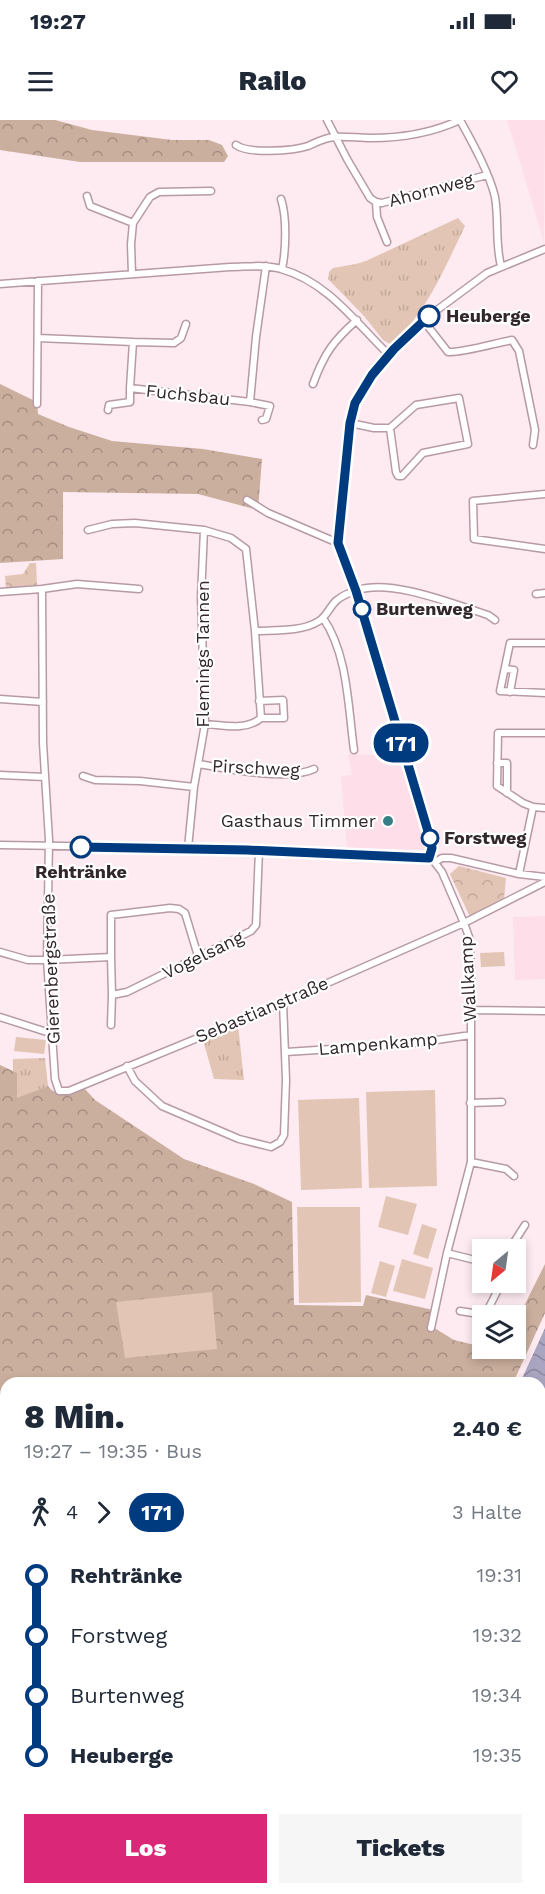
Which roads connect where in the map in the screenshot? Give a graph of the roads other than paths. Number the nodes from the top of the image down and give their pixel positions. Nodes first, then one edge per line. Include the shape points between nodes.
1 (327, 120) edge
2 (460, 120) edge
3 (336, 136) junction
4 (236, 145) dead end
5 (487, 175) junction
6 (211, 191) dead end
7 (87, 196) dead end
8 (281, 199) dead end
9 (376, 202) junction
10 (133, 224) junction
11 (387, 242) dead end
12 (545, 249) edge
13 (266, 266) junction
14 (501, 266) junction
15 (282, 269) junction
16 (132, 274) junction
17 (38, 281) junction
18 (0, 284) edge
19 (357, 320) junction
20 (423, 320) junction
21 (186, 324) dead end
22 (38, 338) junction
23 (133, 342) junction
24 (389, 355) junction
25 (313, 384) dead end
26 (130, 388) junction
27 (250, 402) junction
28 (38, 404) dead end
29 (108, 410) dead end
30 (262, 420) dead end
31 (350, 423) junction
32 (390, 428) junction
33 (532, 445) dead end
34 (545, 494) edge
35 (248, 500) dead end
36 (88, 530) dead end
37 (204, 530) junction
38 (338, 543) junction
39 (545, 549) edge
40 (42, 589) junction
41 (139, 589) dead end
42 (356, 591) junction
43 (0, 592) edge
44 (545, 593) edge
45 (536, 594) dead end
46 (323, 618) junction
47 (495, 620) dead end
48 (255, 631) junction
49 (545, 643) edge
50 (545, 693) edge
51 (0, 699) edge
52 (259, 701) junction
53 (44, 702) junction
54 (261, 718) junction
55 (205, 724) junction
56 (545, 733) edge
57 (354, 750) dead end
58 (199, 764) junction
59 (314, 769) dead end
60 (0, 775) edge
61 (83, 776) dead end
62 (45, 777) junction
63 (194, 787) junction
64 (533, 807) junction
65 (545, 808) edge
66 (0, 845) edge
67 (48, 846) junction
68 (188, 848) junction
69 (259, 850) junction
70 (432, 860) junction
71 (519, 874) junction
72 (545, 880) edge
73 (464, 923) junction
74 (0, 952) edge
75 (198, 956) junction
76 (111, 957) junction
77 (47, 960) junction
78 (112, 996) junction
79 (283, 1002) junction
80 (471, 1010) junction
81 (545, 1011) edge
82 (0, 1017) edge
83 (111, 1026) dead end
84 (52, 1034) junction
85 (471, 1035) junction
86 (286, 1052) junction
87 (127, 1066) junction
88 (58, 1091) joint
89 (502, 1102) dead end
90 (470, 1103) junction
91 (471, 1162) junction
92 (514, 1176) dead end
93 (525, 1225) dead end
94 (516, 1239) edge
95 (447, 1253) junction
96 (472, 1259) edge
97 (496, 1293) edge
98 (460, 1311) dead end
99 (431, 1328) dead end

1 - 3 street, Ahornweg
2 - 3 street via 401,137
2 - 5 street
3 - 4 street via 286,150 242,149
3 - 9 street, Ahornweg via 370,198
5 - 9 street, Ahornweg
5 - 14 street via 495,197
6 - 10 street via 154,194
7 - 10 street via 90,206
8 - 15 street
9 - 11 street, Ahornweg via 377,217
10 - 16 street
12 - 14 street
13 - 15 street
13 - 16 street
13 - 27 street, Fuchsbau
14 - 20 street
15 - 19 street via 320,288
16 - 17 street
17 - 18 street
17 - 22 street
19 - 24 street
19 - 25 street via 328,350
20 - 24 street
20 - 33 street via 448,352 512,340 519,351 535,430
21 - 23 street via 181,338 174,343
22 - 23 street
22 - 28 street
23 - 26 street, Fuchsbau
24 - 31 street via 363,388
26 - 27 street, Fuchsbau
26 - 29 street via 130,402 109,405
27 - 30 street via 270,406
31 - 32 street
31 - 38 street
32 - 32 street via 416,405 459,398 468,444 423,453 398,476
34 - 39 street via 473,501 474,539
35 - 38 street via 268,513
36 - 37 street via 135,523
37 - 48 street via 219,533 246,549
37 - 55 street, Flemings Tannen via 201,597
38 - 42 street
40 - 41 street via 77,584
40 - 43 street
40 - 53 street
42 - 46 street via 338,600
42 - 47 street via 375,586 399,590
42 - 70 street via 430,838
44 - 45 street
46 - 48 street via 301,627
46 - 57 street via 333,634 344,677
48 - 52 street
49 - 50 street via 510,642 500,691
51 - 53 street
52 - 54 street
52 - 54 street via 283,700 284,718
53 - 62 street
54 - 55 street via 247,726
55 - 58 street, Flemings Tannen
56 - 64 street via 498,733 497,786
58 - 59 street, Pirschweg via 240,771 303,774
58 - 63 street, Flemings Tannen
60 - 62 street
61 - 63 street
62 - 67 street
63 - 68 street, Flemings Tannen
64 - 65 street
64 - 71 street
66 - 67 street
67 - 68 street
67 - 77 street, Gierenbergstraße
68 - 69 street
69 - 70 street
69 - 75 street, Vogelsang via 256,925 251,932
70 - 71 street via 451,858
70 - 73 street, Wallkamp via 442,872
71 - 72 street
72 - 73 street
73 - 79 street, Sebastianstraße
73 - 80 street, Wallkamp via 469,937
74 - 77 street via 28,960
75 - 76 street via 184,914 170,908 111,915
75 - 78 street, Vogelsang
76 - 77 street
76 - 78 street
77 - 84 street, Gierenbergstraße
78 - 83 street
79 - 86 street
79 - 87 street, Sebastianstraße
80 - 81 street
80 - 85 street, Wallkamp
82 - 84 street
84 - 88 street, Gierenbergstraße
85 - 86 street, Lampenkamp via 409,1044
85 - 90 street, Wallkamp
86 - 87 street via 284,1135 271,1147 239,1139 162,1106 135,1081
87 - 88 street, Sebastianstraße
89 - 90 street
90 - 91 street, Wallkamp
91 - 92 street via 506,1169
91 - 95 street, Wallkamp
93 - 94 street
95 - 96 street
95 - 99 street, Wallkamp
97 - 98 street via 485,1315

